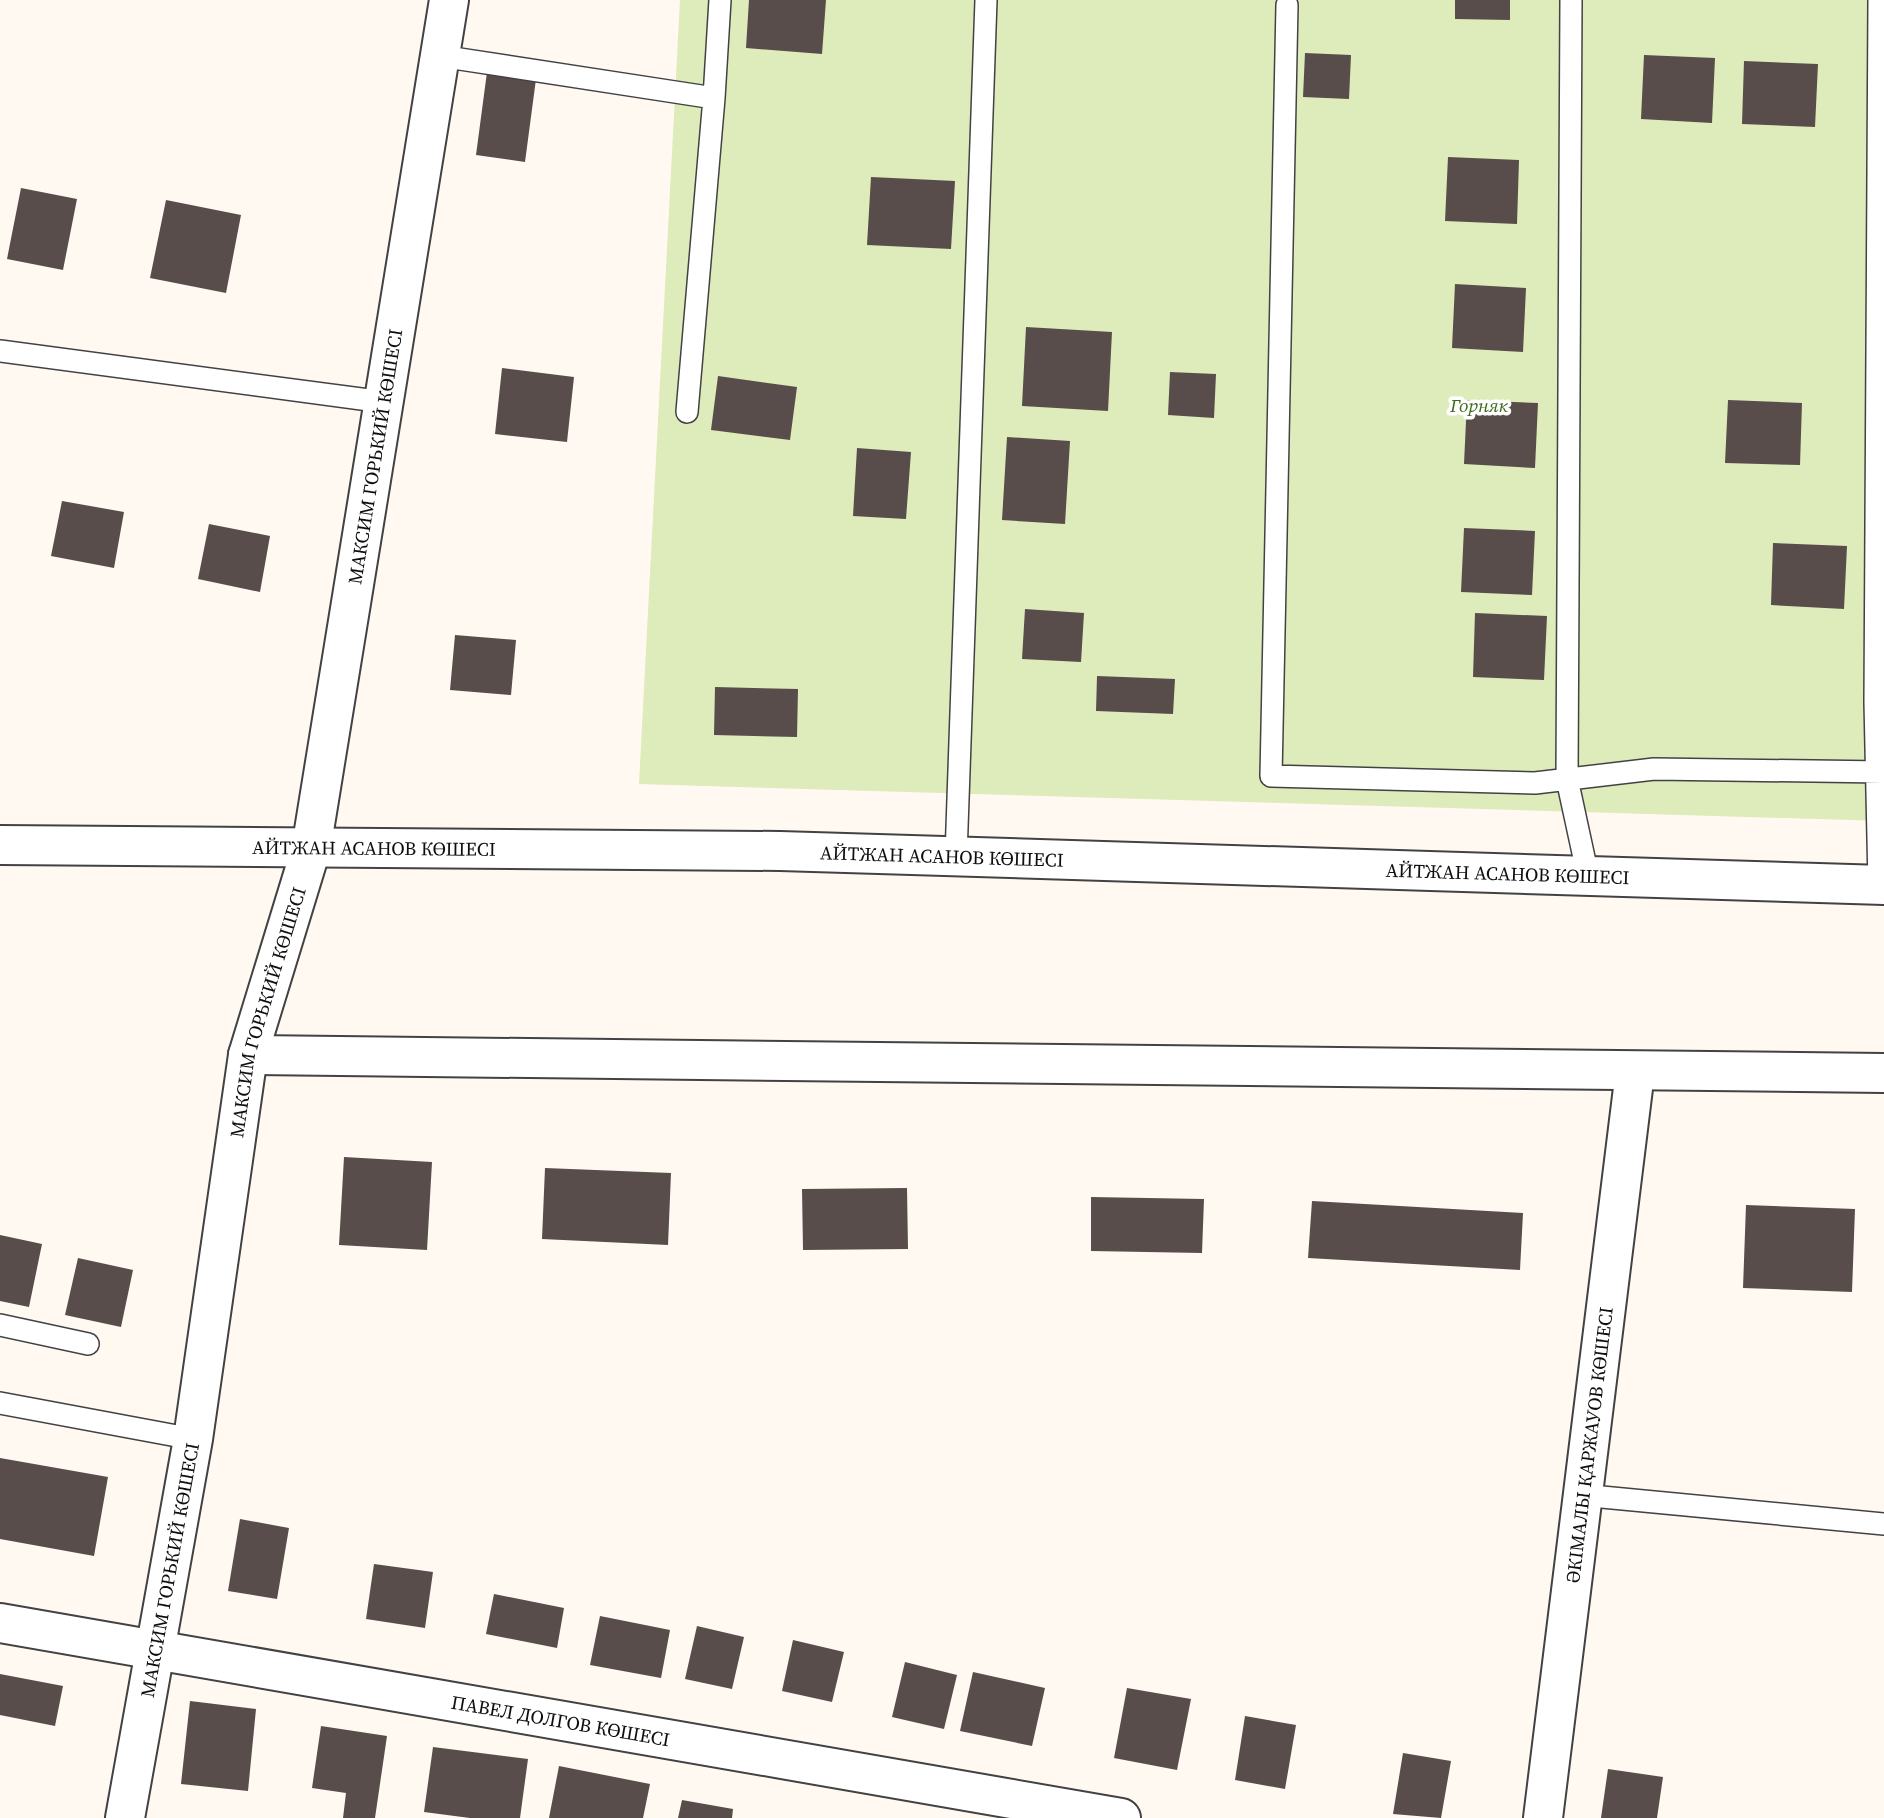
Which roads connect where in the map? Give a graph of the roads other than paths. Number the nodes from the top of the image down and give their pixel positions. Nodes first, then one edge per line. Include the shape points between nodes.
1 (449, 0) edge
2 (720, 0) edge
3 (986, 0) edge
4 (1571, 0) edge
5 (1879, 0) edge
6 (1287, 5) dead end
7 (440, 56) junction
8 (714, 98) junction
9 (0, 351) edge
10 (384, 402) junction
11 (687, 412) dead end
12 (1880, 772) edge
13 (1567, 779) junction
14 (0, 845) edge
15 (311, 849) junction
16 (956, 856) junction
17 (1588, 876) junction
18 (1881, 885) edge
19 (248, 1055) junction
20 (1635, 1072) junction
21 (1884, 1073) edge
22 (0, 1325) edge
23 (88, 1344) dead end
24 (0, 1403) edge
25 (193, 1439) junction
26 (1581, 1495) junction
27 (1884, 1524) edge
28 (0, 1623) edge
29 (155, 1650) junction
30 (125, 1818) edge
31 (1121, 1818) edge
32 (1543, 1818) edge

1 - 7 street, МАКСИМ ГОРЬКИЙ КӨШЕСІ
2 - 8 lane
3 - 16 lane
4 - 13 lane
5 - 12 lane
6 - 13 lane via 1271,776 1535,783
7 - 8 lane
7 - 10 street, МАКСИМ ГОРЬКИЙ КӨШЕСІ
8 - 11 lane
9 - 10 lane
10 - 15 street, МАКСИМ ГОРЬКИЙ КӨШЕСІ
12 - 13 lane via 1654,769
12 - 18 lane
13 - 17 lane
14 - 15 street, АЙТЖАН АСАНОВ КӨШЕСІ
15 - 16 street, АЙТЖАН АСАНОВ КӨШЕСІ via 780,850
15 - 19 street, МАКСИМ ГОРЬКИЙ КӨШЕСІ
16 - 17 street, АЙТЖАН АСАНОВ КӨШЕСІ
17 - 18 street, АЙТЖАН АСАНОВ КӨШЕСІ
19 - 20 street
19 - 25 street, МАКСИМ ГОРЬКИЙ КӨШЕСІ
20 - 21 street
20 - 26 street, ӘКІМАЛЫ ҚАРЖАУОВ КӨШЕСІ
22 - 23 lane
24 - 25 lane
25 - 29 street, МАКСИМ ГОРЬКИЙ КӨШЕСІ
26 - 27 lane
26 - 32 street, ӘКІМАЛЫ ҚАРЖАУОВ КӨШЕСІ
28 - 29 street, ПАВЕЛ ДОЛГОВ КӨШЕСІ
29 - 30 street, МАКСИМ ГОРЬКИЙ КӨШЕСІ
29 - 31 street, ПАВЕЛ ДОЛГОВ КӨШЕСІ

